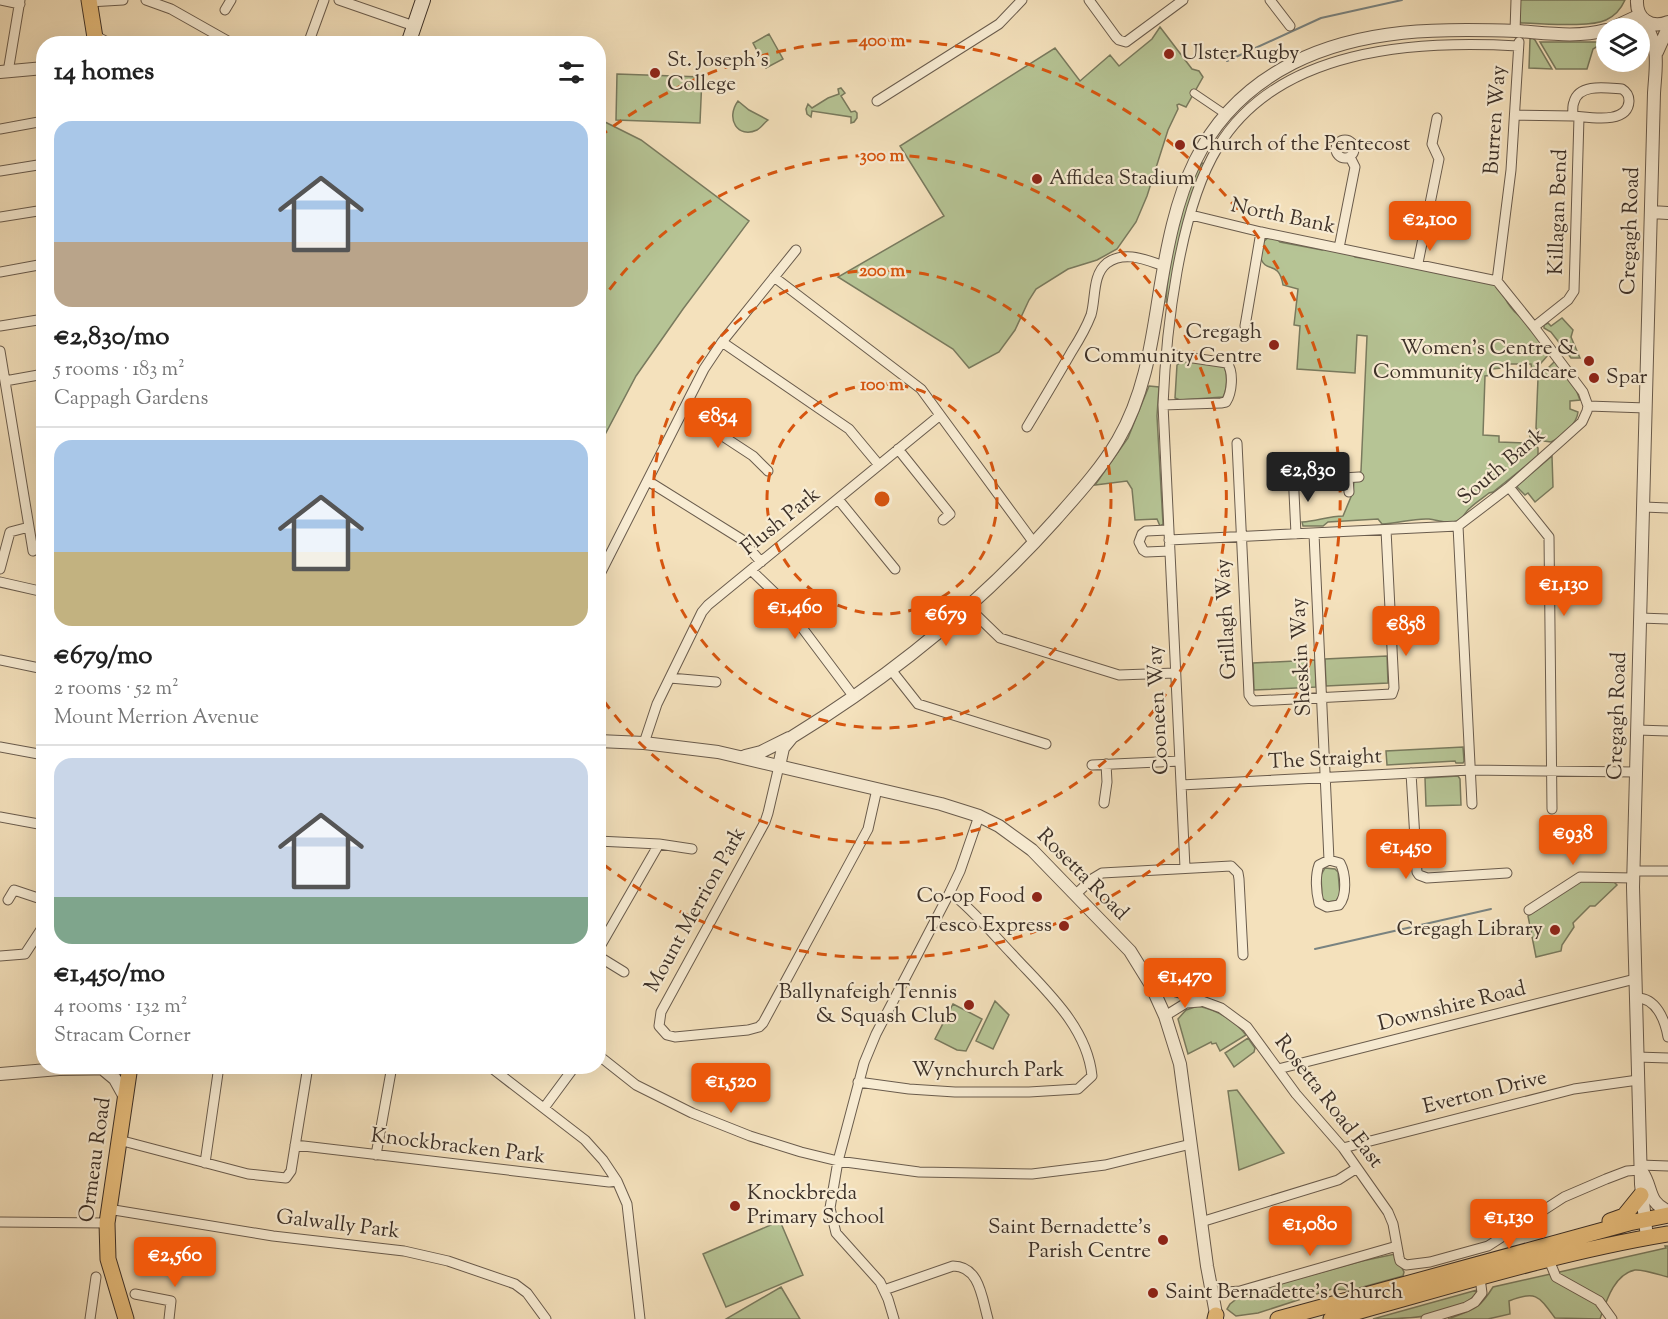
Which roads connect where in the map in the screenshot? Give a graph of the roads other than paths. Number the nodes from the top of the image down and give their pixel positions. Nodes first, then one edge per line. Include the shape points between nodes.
1 (0, 0) edge
2 (123, 0) edge
3 (146, 0) edge
4 (324, 0) edge
5 (339, 0) edge
6 (423, 0) edge
7 (1022, 0) edge
8 (1089, 0) edge
9 (1183, 0) edge
10 (1270, 0) edge
11 (1516, 0) edge
12 (1637, 0) edge
13 (89, 1) edge
14 (20, 2) edge
15 (173, 5) edge
16 (1642, 18) edge
17 (1650, 22) edge
18 (1668, 22) edge
19 (414, 26) junction
20 (1290, 26) dead end
21 (1668, 28) edge
22 (1517, 31) junction
23 (1596, 31) edge
24 (1650, 32) edge
25 (95, 36) edge
26 (221, 36) edge
27 (311, 36) edge
28 (411, 36) edge
29 (1518, 46) junction
30 (1657, 52) junction
31 (36, 69) edge
32 (4, 72) edge
33 (1194, 93) dead end
34 (877, 101) dead end
35 (1226, 114) junction
36 (1516, 115) junction
37 (1576, 117) junction
38 (1437, 118) dead end
39 (36, 122) edge
40 (0, 129) edge
41 (1350, 157) dead end
42 (36, 165) edge
43 (0, 171) edge
44 (36, 211) edge
45 (1651, 212) junction
46 (1668, 213) edge
47 (1191, 215) junction
48 (0, 217) edge
49 (1261, 232) junction
50 (1339, 248) junction
51 (796, 249) dead end
52 (1418, 263) junction
53 (36, 265) edge
54 (1164, 266) junction
55 (0, 272) edge
56 (774, 277) junction
57 (1497, 281) junction
58 (36, 320) edge
59 (0, 326) edge
60 (1245, 326) dead end
61 (1534, 327) junction
62 (722, 342) junction
63 (0, 351) edge
64 (1166, 354) junction
65 (36, 375) edge
66 (1144, 377) junction
67 (1164, 380) junction
68 (5, 381) junction
69 (1163, 405) junction
70 (1588, 406) junction
71 (1646, 408) junction
72 (683, 410) junction
73 (939, 416) junction
74 (11, 420) junction
75 (0, 421) edge
76 (1028, 427) dead end
77 (1237, 443) dead end
78 (898, 449) junction
79 (879, 465) junction
80 (768, 471) dead end
81 (648, 481) junction
82 (1509, 487) junction
83 (1349, 492) dead end
84 (838, 499) junction
85 (1644, 507) junction
86 (1668, 508) edge
87 (943, 520) dead end
88 (1458, 526) junction
89 (29, 527) junction
90 (1168, 530) junction
91 (1386, 530) junction
92 (1296, 534) junction
93 (1314, 534) junction
94 (1241, 537) junction
95 (1169, 540) junction
96 (1034, 543) junction
97 (33, 551) dead end
98 (1170, 551) junction
99 (606, 562) edge
100 (761, 562) junction
101 (0, 569) edge
102 (895, 569) dead end
103 (751, 570) junction
104 (0, 582) edge
105 (36, 590) edge
106 (969, 608) junction
107 (1640, 618) junction
108 (1668, 619) edge
109 (0, 660) edge
110 (36, 667) edge
111 (892, 670) junction
112 (1175, 673) junction
113 (670, 678) junction
114 (716, 682) dead end
115 (854, 697) junction
116 (1322, 698) junction
117 (1637, 730) junction
118 (1668, 731) edge
119 (792, 737) junction
120 (606, 741) edge
121 (644, 743) junction
122 (1046, 744) dead end
123 (0, 747) edge
124 (36, 754) edge
125 (741, 756) junction
126 (1180, 761) junction
127 (1106, 764) junction
128 (1092, 765) dead end
129 (779, 766) junction
130 (1470, 770) junction
131 (1551, 771) junction
132 (1636, 772) junction
133 (1411, 773) junction
134 (1325, 778) junction
135 (1181, 785) junction
136 (877, 789) junction
137 (1104, 803) dead end
138 (1472, 804) dead end
139 (1552, 809) dead end
140 (979, 816) junction
141 (0, 817) edge
142 (36, 824) edge
143 (606, 841) edge
144 (659, 844) junction
145 (692, 849) dead end
146 (1329, 860) junction
147 (1185, 868) junction
148 (1668, 871) edge
149 (1507, 873) dead end
150 (1633, 875) junction
151 (950, 892) junction
152 (1075, 895) junction
153 (36, 897) edge
154 (8, 900) dead end
155 (1529, 910) dead end
156 (606, 936) edge
157 (36, 937) edge
158 (1243, 955) dead end
159 (0, 956) edge
160 (606, 961) edge
161 (624, 972) dead end
162 (1635, 979) junction
163 (1151, 985) junction
164 (1174, 991) junction
165 (1636, 998) junction
166 (1205, 1002) junction
167 (1178, 1007) junction
168 (1165, 1016) junction
169 (1668, 1037) edge
170 (1637, 1057) junction
171 (1668, 1058) edge
172 (606, 1062) edge
173 (1278, 1069) junction
174 (36, 1072) edge
175 (0, 1074) edge
176 (109, 1074) edge
177 (129, 1074) edge
178 (218, 1074) edge
179 (307, 1074) edge
180 (391, 1074) edge
181 (499, 1074) edge
182 (569, 1074) edge
183 (1638, 1080) junction
184 (858, 1082) junction
185 (125, 1097) junction
186 (544, 1108) junction
187 (119, 1140) junction
188 (1191, 1144) junction
189 (295, 1145) junction
190 (1343, 1148) junction
191 (376, 1155) junction
192 (838, 1161) junction
193 (205, 1163) junction
194 (1668, 1166) edge
195 (1640, 1167) junction
196 (1358, 1168) junction
197 (617, 1181) junction
198 (1641, 1195) junction
199 (1668, 1213) edge
200 (107, 1216) junction
201 (1644, 1220) junction
202 (0, 1222) edge
203 (1201, 1222) junction
204 (1668, 1225) edge
205 (1668, 1234) edge
206 (1647, 1238) junction
207 (1396, 1246) junction
208 (1520, 1252) junction
209 (1549, 1260) junction
210 (1487, 1261) junction
211 (1461, 1268) junction
212 (96, 1277) dead end
213 (1480, 1278) junction
214 (884, 1290) junction
215 (1227, 1292) dead end
216 (135, 1294) dead end
217 (1216, 1318) edge
218 (1432, 1318) edge
219 (90, 1319) edge
220 (126, 1319) edge
221 (169, 1319) edge
222 (546, 1319) edge
223 (640, 1319) edge
224 (894, 1319) edge
225 (988, 1319) edge
226 (1278, 1319) edge
227 (1330, 1319) edge
228 (1612, 1319) edge

1 - 14 street
2 - 13 street
3 - 15 street
4 - 27 street
5 - 19 street
6 - 19 main road
7 - 34 street via 999,24
8 - 9 street via 1116,37 1126,42
10 - 20 street
11 - 22 street, Burren Way
12 - 16 street, Cregagh Road
13 - 25 main road
14 - 32 street
15 - 26 street
17 - 18 street via 1658,25
19 - 28 main road
21 - 30 street, Cregagh Road
22 - 23 street
22 - 29 street, Burren Way
22 - 35 street via 1404,32 1337,46 1268,77
24 - 30 street, Cregagh Road
29 - 36 street, Burren Way
29 - 47 street, Cooneen Way via 1458,44 1386,50 1344,59 1294,79 1263,98 1231,129 1208,164
30 - 45 street, Cregagh Road
31 - 32 street
33 - 35 street
35 - 54 street via 1195,159 1177,210
36 - 37 street
36 - 57 street, Burren Way
37 - 37 street, Killagan Bend via 1621,115 1628,108 1628,96 1622,89 1589,88 1574,101
37 - 61 street, Killagan Bend via 1574,291
38 - 52 street via 1432,144 1439,159
39 - 40 street
41 - 50 street via 1355,167
42 - 43 street
44 - 48 street
45 - 46 street
45 - 71 street, Cregagh Road
47 - 49 street, North Bank
47 - 64 street, Cooneen Way
49 - 50 street, North Bank
49 - 60 street
50 - 52 street, North Bank
51 - 56 street
52 - 57 street, North Bank
53 - 55 street
54 - 66 street
54 - 76 street via 1124,257 1102,268 1086,327
56 - 62 street
56 - 73 street via 914,383
57 - 61 street
58 - 59 street
61 - 70 street via 1583,392
62 - 72 street
62 - 79 street via 849,429
63 - 68 street
64 - 67 street, Cooneen Way
64 - 69 street via 1227,363 1231,372 1226,402
65 - 68 street
66 - 67 street
66 - 96 street via 1129,418 1106,458
67 - 69 street, Cooneen Way
68 - 74 street
69 - 90 street, Cooneen Way
70 - 71 street
70 - 82 street, South Bank via 1582,422
71 - 85 street, Cregagh Road
72 - 80 street via 753,456
72 - 81 street
73 - 78 street, Flush Park
73 - 96 street
74 - 75 street
74 - 89 street
77 - 94 street
78 - 79 street, Flush Park
78 - 87 street via 950,514
79 - 84 street, Flush Park
81 - 99 street
81 - 100 street via 741,539
82 - 88 street, South Bank
82 - 131 street via 1549,537
83 - 92 street via 1353,477 1293,477
84 - 100 street, Flush Park
84 - 102 street
85 - 86 street
85 - 107 street, Cregagh Road
88 - 91 street, South Bank
88 - 130 street
89 - 97 street
89 - 101 street via 10,532
90 - 95 street, Cooneen Way
90 - 98 street via 1146,531 1139,542 1146,552
91 - 93 street, South Bank
91 - 116 street via 1394,692
92 - 93 street, South Bank
92 - 94 street, South Bank
93 - 116 street, Sheskin Way
94 - 95 street, South Bank
94 - 116 street, Grillagh Way via 1250,699 1256,702
95 - 98 street, Cooneen Way
96 - 106 street
98 - 112 street, Cooneen Way
100 - 103 street, Flush Park
103 - 113 street, Flush Park via 702,612
103 - 115 street via 779,597
104 - 105 street
106 - 111 street
106 - 112 street via 1000,638 1119,675
107 - 108 street
107 - 117 street, Cregagh Road
109 - 110 street
111 - 115 street
111 - 122 street via 918,705
112 - 126 street, Cooneen Way
113 - 114 street
113 - 121 street, Flush Park
115 - 119 street
116 - 134 street, Sheskin Way
117 - 118 street
117 - 132 street, Cregagh Road
119 - 125 street via 761,752
119 - 129 street via 783,748
120 - 121 street, Rosetta Road
121 - 125 street, Rosetta Road
123 - 124 street
125 - 129 street, Rosetta Road
126 - 127 street
126 - 135 street, Cooneen Way
127 - 128 street
127 - 137 street
129 - 136 street, Rosetta Road
129 - 136 street, Mount Merrion Park via 765,822 661,1012 659,1026 668,1035 754,1029 763,1023 868,829
130 - 131 street, The Straight
130 - 133 street, The Straight
130 - 138 street
131 - 132 street, The Straight
131 - 139 street
132 - 150 street, Cregagh Road
133 - 134 street, The Straight
133 - 149 street via 1419,875 1427,878
134 - 135 street, The Straight
134 - 146 street, Sheskin Way
135 - 147 street, Cooneen Way
136 - 140 street, Rosetta Road
140 - 151 street
140 - 152 street, Rosetta Road via 1032,850
141 - 142 street
143 - 144 street
144 - 145 street
144 - 156 street
146 - 146 street via 1340,863 1343,869 1344,898 1339,905 1327,907 1317,897 1316,871 1323,861
147 - 152 street via 1102,873
147 - 158 street via 1225,866 1235,870 1239,879
148 - 150 street
150 - 155 street via 1580,877
150 - 162 street, Cregagh Road
151 - 184 street via 876,1034
151 - 184 street, Wynchurch Park via 1067,1015 1087,1051 1092,1076 1078,1089 1029,1092 955,1092
152 - 163 street, Rosetta Road via 1130,951
153 - 154 street via 14,890
157 - 159 street via 25,954
160 - 161 street
162 - 165 street, Cregagh Road
162 - 173 street, Downshire Road
163 - 164 street, Rosetta Road East
163 - 168 street, Rosetta Road
164 - 166 street, Rosetta Road East
164 - 167 street
165 - 169 street via 1644,998 1654,1006
165 - 170 street, Cregagh Road
166 - 167 street
166 - 173 street, Rosetta Road East via 1226,1011 1247,1027
167 - 168 street
168 - 188 street, Rosetta Road via 1180,1064
170 - 171 street
170 - 183 street, Cregagh Road
172 - 192 street via 648,1091 721,1125
173 - 190 street, Rosetta Road East
174 - 175 street
176 - 185 street
177 - 185 main road, Ormeau Road
178 - 193 street
179 - 189 street
180 - 191 street
181 - 186 street
182 - 186 street
183 - 190 street, Everton Drive via 1574,1089
183 - 195 street, Cregagh Road
184 - 192 street
185 - 187 main road, Ormeau Road
186 - 197 street via 585,1140
187 - 193 street
187 - 200 main road, Ormeau Road
188 - 192 street via 1105,1165 1032,1174 919,1172
188 - 203 street, Rosetta Road
189 - 191 street, Knockbracken Park
189 - 193 street via 286,1178
190 - 196 street, Rosetta Road East
191 - 197 street, Knockbracken Park
192 - 214 street via 830,1208 833,1226
194 - 195 street
195 - 198 street, Cregagh Road
195 - 199 street via 1652,1200
195 - 207 street via 1564,1197 1505,1237 1474,1250 1430,1263 1406,1265 1400,1261
196 - 203 street via 1338,1180
196 - 207 street, Rosetta Road East via 1388,1212
197 - 223 street via 627,1204
198 - 201 street, Cregagh Road
198 - 208 main road via 1620,1218 1551,1237
199 - 201 main road
200 - 202 street, Galwally Park
200 - 220 main road, Ormeau Road via 108,1259
200 - 222 street, Galwally Park via 425,1255 514,1284 527,1293
201 - 204 main road via 1650,1226
201 - 206 street, Cregagh Road
201 - 208 main road
203 - 217 street, Rosetta Road
205 - 206 main road
206 - 209 main road
207 - 215 street
208 - 210 main road
209 - 213 main road
209 - 228 street via 1556,1276 1599,1301
210 - 211 main road
210 - 213 main road
211 - 213 main road
211 - 226 main road
212 - 219 street
213 - 218 street via 1482,1293 1475,1302
213 - 227 main road
214 - 224 street
214 - 225 street via 962,1266 976,1278
216 - 221 street via 171,1301

